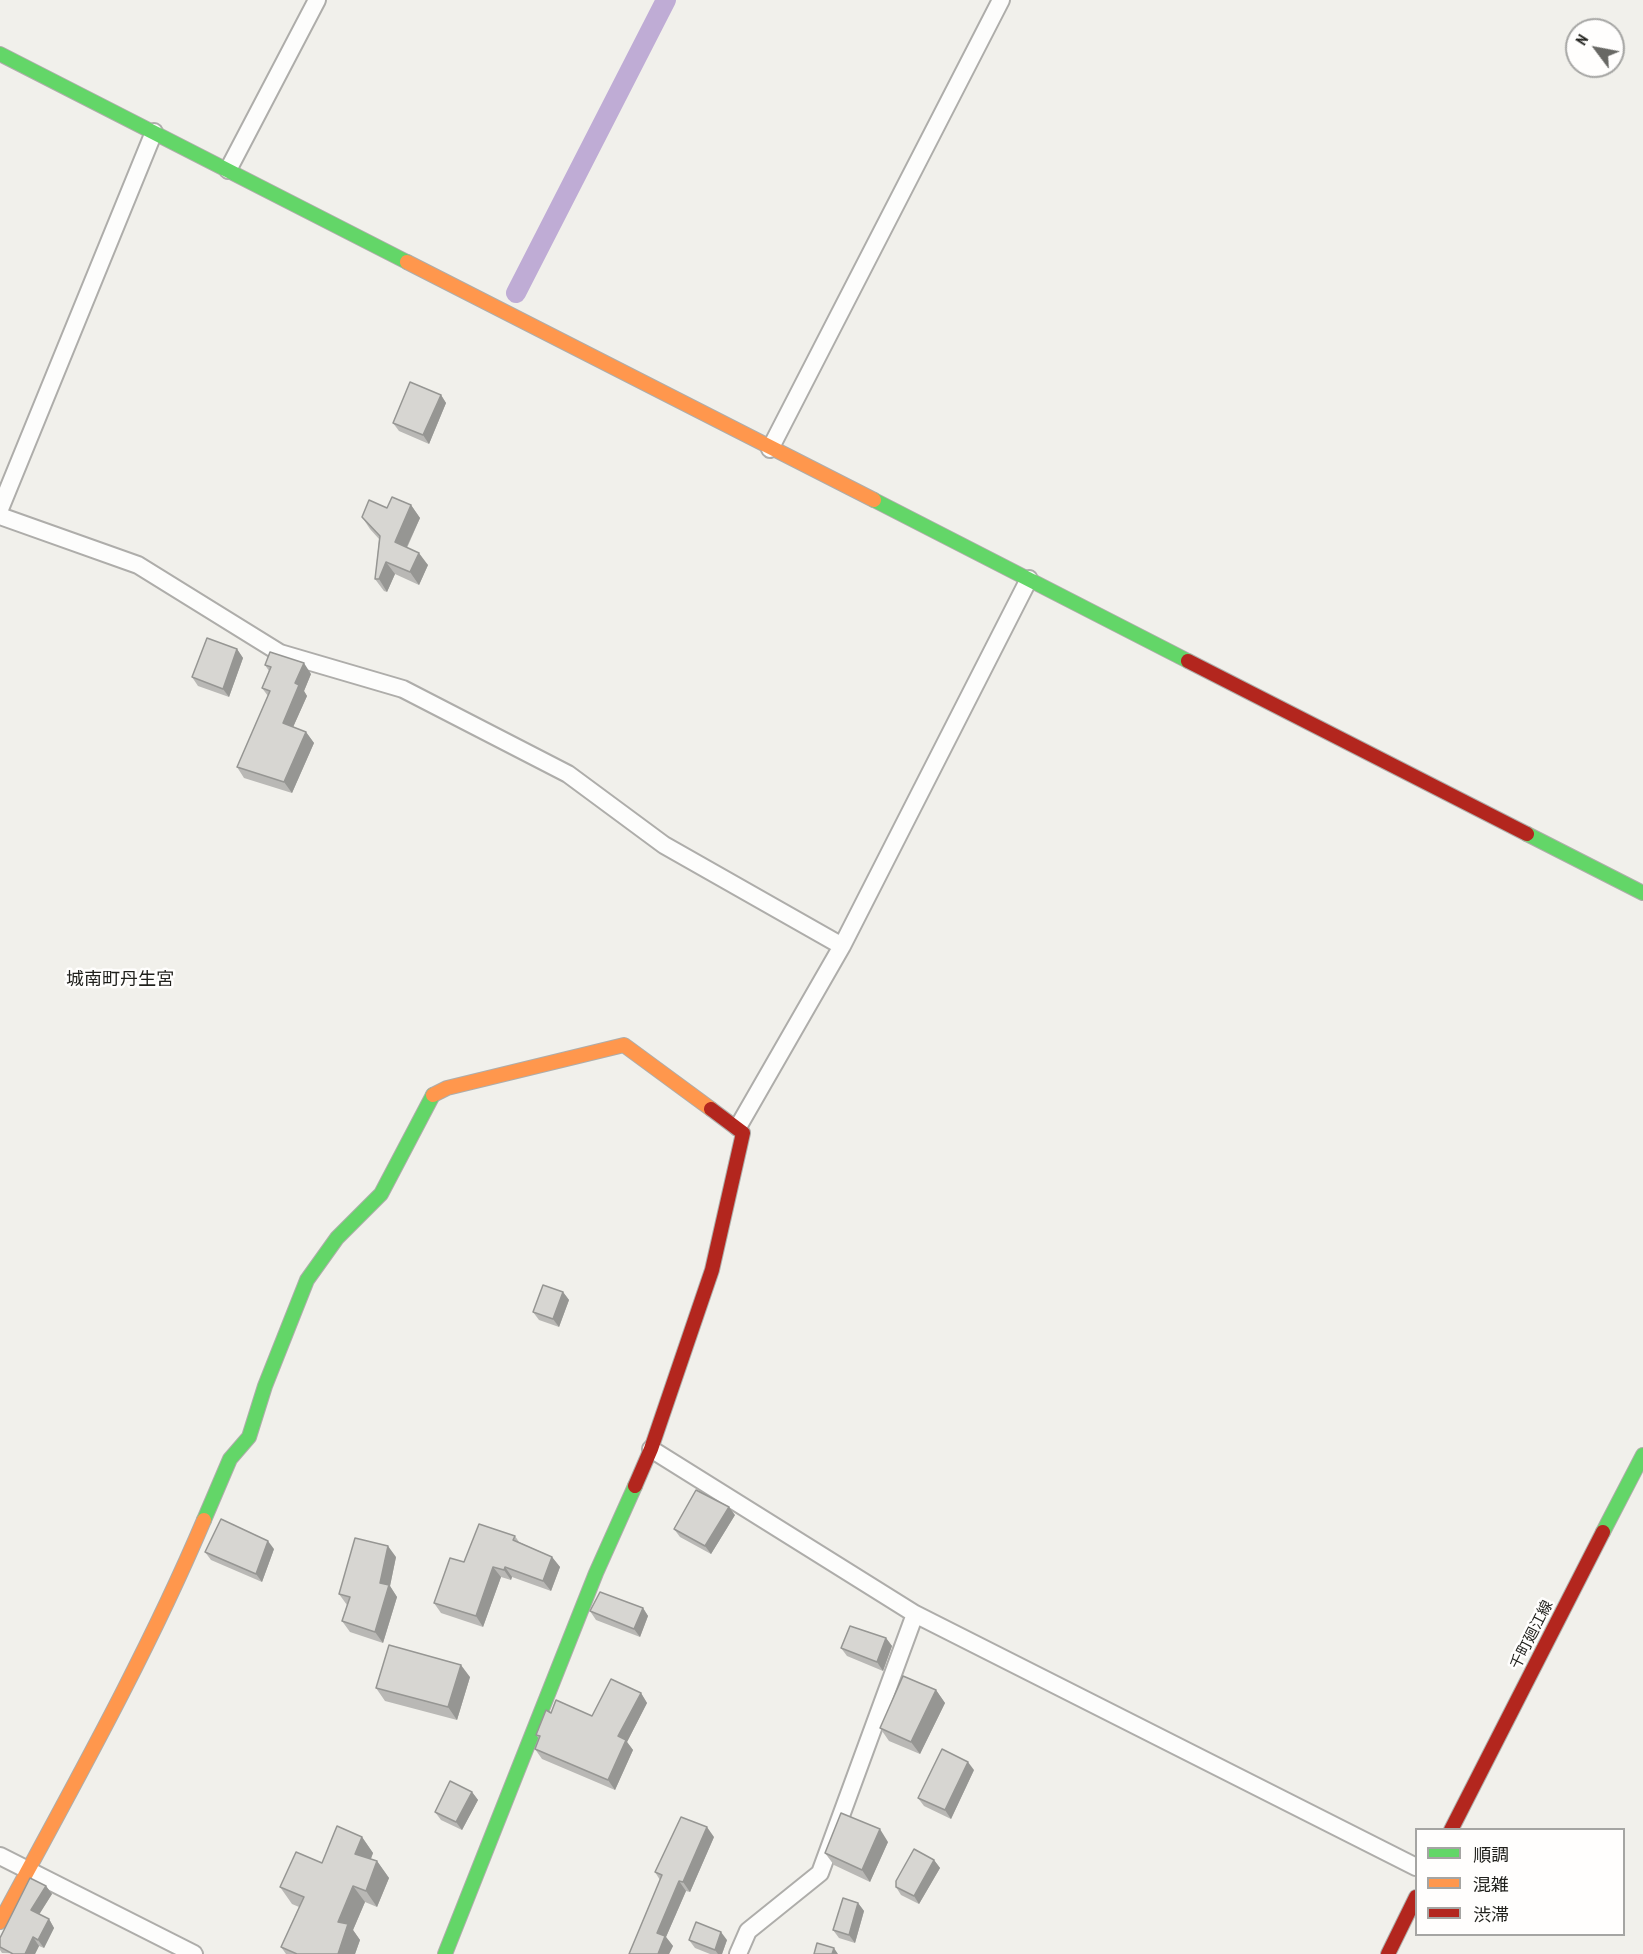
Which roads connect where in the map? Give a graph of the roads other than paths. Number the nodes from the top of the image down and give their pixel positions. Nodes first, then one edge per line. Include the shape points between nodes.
1 (317, 0) edge
2 (1001, 0) edge
3 (0, 54) edge
4 (154, 132) junction
5 (228, 170) junction
6 (770, 449) junction
7 (0, 509) edge
8 (0, 516) edge
9 (1029, 579) junction
10 (1643, 893) edge
11 (842, 946) junction
12 (738, 1127) junction
13 (651, 1449) junction
14 (1643, 1455) edge
15 (915, 1614) junction
16 (1452, 1828) edge
17 (0, 1856) edge
18 (1415, 1866) edge
19 (30, 1871) junction
20 (1415, 1900) edge
21 (0, 1922) edge
22 (194, 1954) edge
23 (445, 1954) edge
24 (738, 1954) edge
25 (1388, 1954) edge

1 - 5 street
2 - 6 street
3 - 4 street
4 - 5 street
4 - 7 street
5 - 6 street
6 - 9 street
8 - 11 street via 138,565 280,653 403,689 568,774 664,845
9 - 10 street
9 - 11 street
11 - 12 street
12 - 13 street via 743,1133 712,1270
12 - 19 street via 624,1045 458,1085 431,1096 381,1194 337,1238 307,1280 249,1437 230,1459 181,1574
13 - 15 street
13 - 23 street via 596,1574
14 - 16 street, 千町廻江線
15 - 18 street
15 - 24 street via 820,1873 748,1931
17 - 19 street
19 - 21 street
19 - 22 street
20 - 25 street

